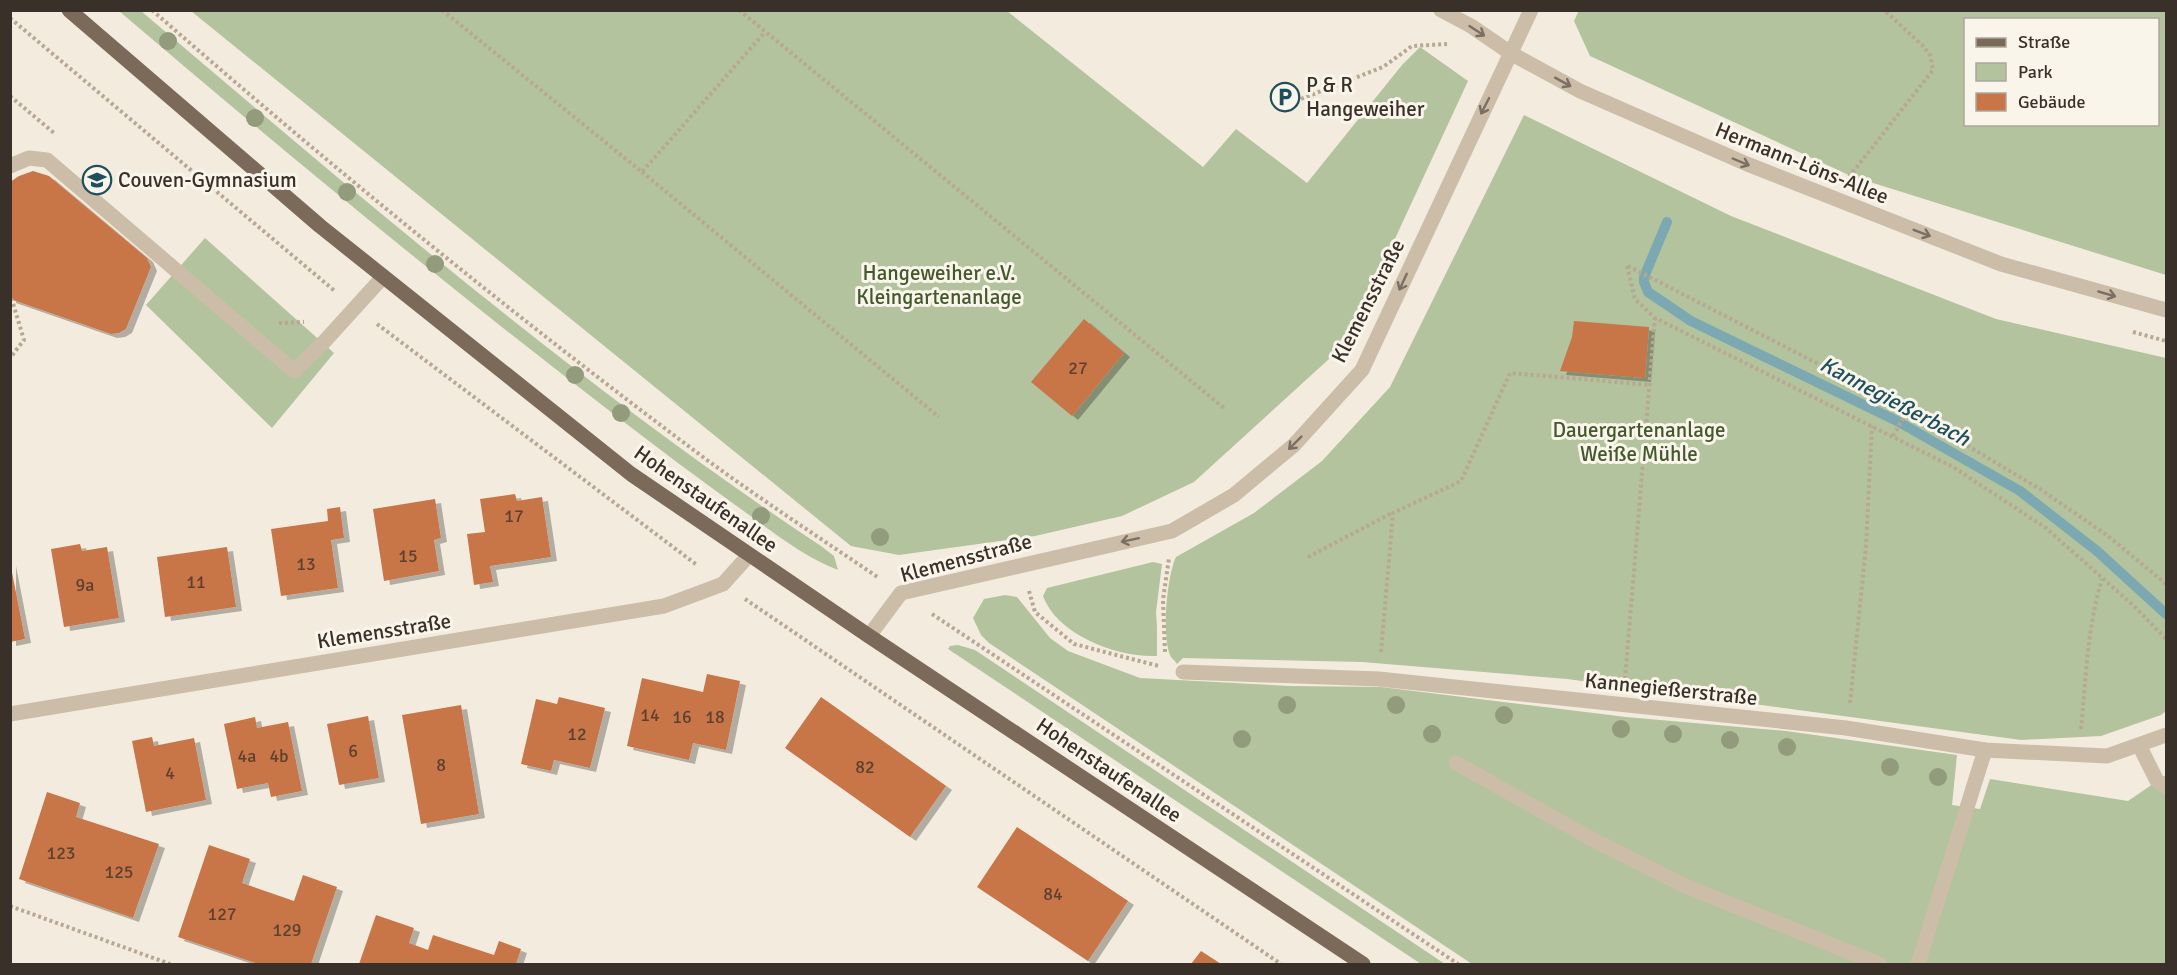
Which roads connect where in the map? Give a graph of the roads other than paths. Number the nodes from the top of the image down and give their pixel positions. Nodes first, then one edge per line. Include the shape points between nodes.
1 (69, 10) edge
2 (1441, 10) edge
3 (1531, 10) edge
4 (1512, 54) junction
5 (10, 166) edge
6 (383, 277) junction
7 (2166, 310) edge
8 (749, 555) junction
9 (869, 636) junction
10 (1183, 672) road end
11 (10, 714) edge
12 (2166, 735) edge
13 (2139, 746) junction
14 (1985, 750) junction
15 (1456, 763) dead end
16 (2166, 787) edge
17 (1363, 964) edge
18 (1879, 964) edge
19 (1918, 964) edge

1 - 6 main road, Hohenstaufenallee
2 -> 4 street, Hermann-Löns-Allee
3 - 4 street, Klemensstraße
4 -> 7 street, Hermann-Löns-Allee via 1580,91 1832,199 2001,264
4 -> 9 street, Klemensstraße via 1362,370 1294,445 1234,495 1172,531 901,593
5 - 6 street via 29,158 47,160 294,372
6 - 8 main road, Hohenstaufenallee via 631,474
8 - 9 main road, Hohenstaufenallee
8 - 11 street, Klemensstraße via 723,584 664,606
9 - 17 main road, Hohenstaufenallee
10 - 14 street, Kannegießerstraße via 1379,680 1846,728
12 - 13 street, Kannegießerstraße
13 - 14 street, Kannegießerstraße via 2107,756
13 - 16 street via 2157,781
14 - 19 street
15 - 18 street via 1683,885

